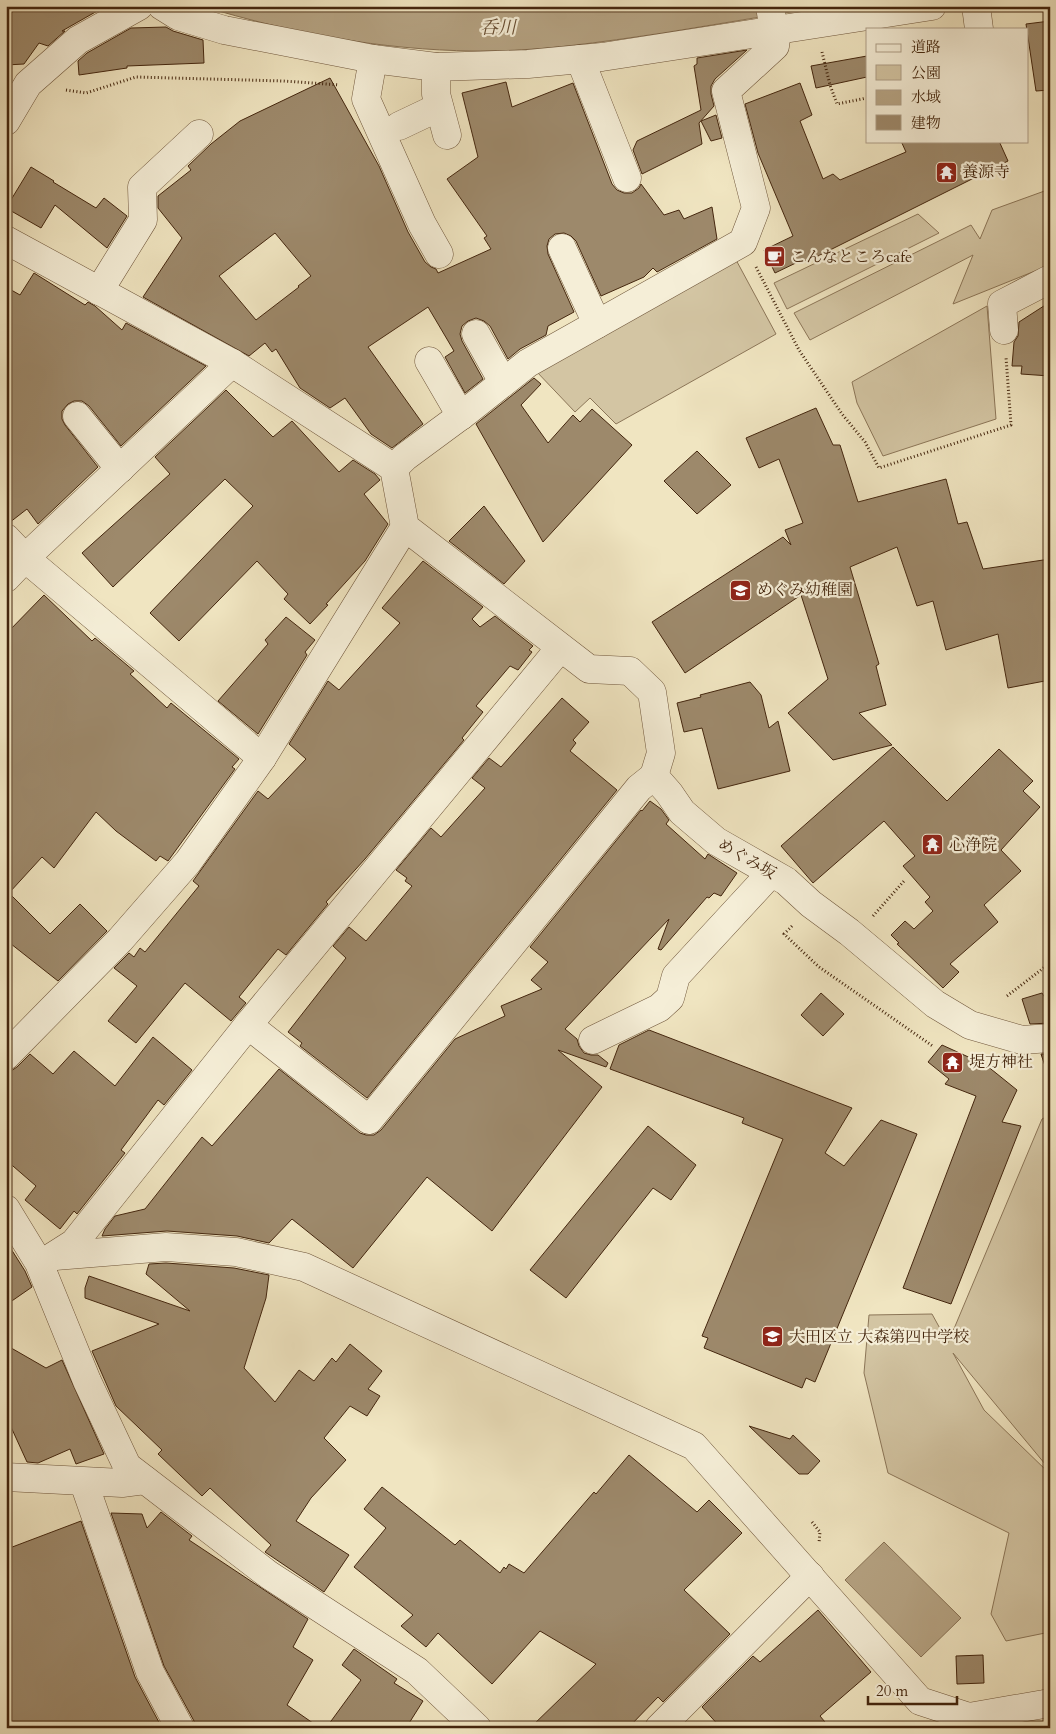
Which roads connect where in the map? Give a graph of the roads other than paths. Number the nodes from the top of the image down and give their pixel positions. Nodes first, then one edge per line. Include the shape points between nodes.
1 (139, 6) edge
2 (162, 6) edge
3 (932, 6) edge
4 (976, 6) edge
5 (773, 19) edge
6 (979, 28) edge
7 (373, 59) junction
8 (580, 59) junction
9 (436, 67) junction
10 (17, 84) edge
11 (440, 108) junction
12 (6, 121) edge
13 (400, 126) dead end
14 (199, 134) dead end
15 (447, 135) dead end
16 (626, 178) dead end
17 (6, 240) edge
18 (562, 248) dead end
19 (439, 254) dead end
20 (1050, 279) edge
21 (99, 290) junction
22 (597, 324) junction
23 (1004, 330) road end
24 (476, 334) dead end
25 (428, 361) dead end
26 (232, 363) junction
27 (503, 382) junction
28 (76, 416) dead end
29 (461, 416) junction
30 (394, 468) junction
31 (120, 469) junction
32 (405, 527) junction
33 (6, 538) edge
34 (25, 558) junction
35 (6, 578) edge
36 (560, 648) junction
37 (262, 758) junction
38 (654, 776) junction
39 (771, 873) junction
40 (248, 1025) junction
41 (1050, 1038) edge
42 (593, 1040) dead end
43 (6, 1056) edge
44 (6, 1209) edge
45 (47, 1259) junction
46 (6, 1477) edge
47 (145, 1480) junction
48 (84, 1483) junction
49 (805, 1582) junction
50 (1050, 1703) edge
51 (974, 1723) edge
52 (180, 1728) edge
53 (477, 1728) edge
54 (659, 1728) edge

1 - 10 street via 78,40
2 - 7 street via 178,16 224,30
3 - 5 street via 817,25
4 - 6 street
5 - 8 street
5 - 22 street via 775,46 726,91 756,208 744,242
7 - 9 street
7 - 19 street via 366,99 422,224
8 - 9 street
8 - 16 street
9 - 11 street via 436,94
10 - 12 street
11 - 13 street
11 - 15 street
14 - 21 street via 142,187 143,220
17 - 21 street
18 - 22 street
20 - 23 street via 1002,304
21 - 26 street
22 - 27 street via 528,363
24 - 27 street
25 - 29 street
26 - 30 street
26 - 31 street
27 - 29 street
28 - 31 street
29 - 30 street
30 - 32 street
31 - 34 street
32 - 36 street
32 - 37 street
33 - 34 street
34 - 35 street
34 - 37 street
36 - 38 street via 589,669 630,671 652,692 661,753
36 - 40 street
37 - 43 street via 188,862 120,940
38 - 39 street, めぐみ坂 via 682,812 716,841
38 - 40 street via 639,788 369,1120
39 - 41 street, めぐみ坂 via 786,881 935,1004 970,1025 1022,1040
39 - 42 street via 676,976 670,998 659,1008
40 - 45 street via 74,1243
44 - 45 street
45 - 47 street via 88,1381 127,1466
45 - 49 street via 166,1247 236,1252 304,1267 694,1446
46 - 48 street
47 - 48 street via 122,1484
47 - 53 street via 269,1575 417,1671
48 - 52 street via 150,1672
49 - 51 street via 920,1701
49 - 54 street
50 - 51 street

